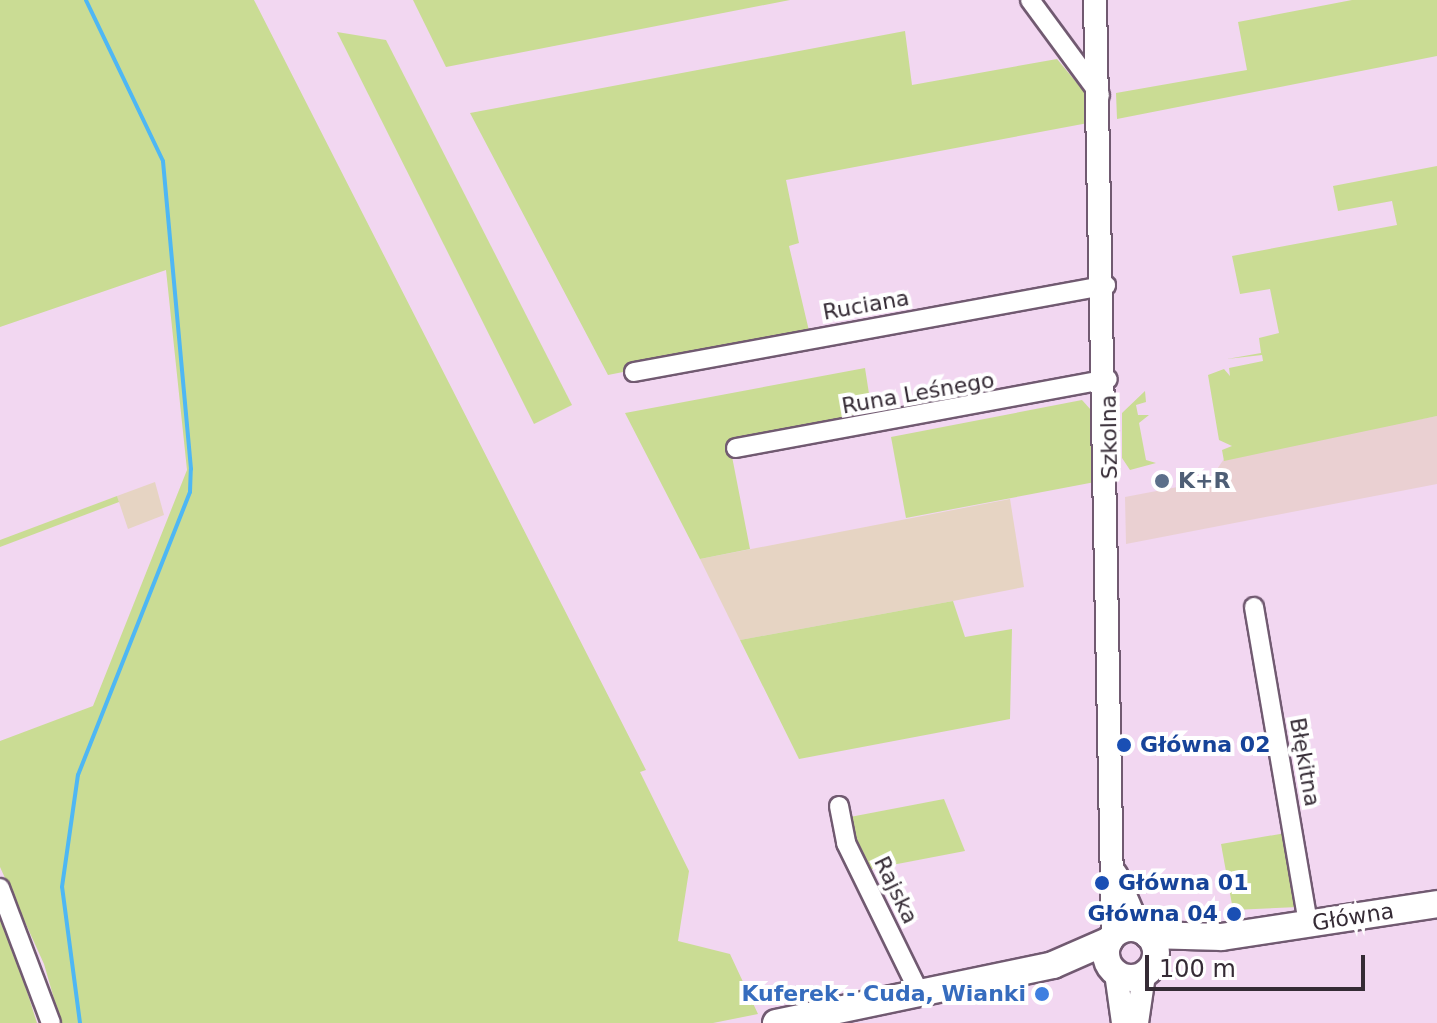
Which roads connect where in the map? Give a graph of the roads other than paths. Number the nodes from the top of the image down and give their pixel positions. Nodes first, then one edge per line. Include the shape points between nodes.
1 (1030, 0) edge
2 (1095, 0) edge
3 (1102, 98) junction
4 (1106, 285) junction
5 (634, 372) dead end
6 (1108, 379) junction
7 (736, 448) dead end
8 (1254, 607) dead end
9 (839, 806) dead end
10 (1116, 874) junction
11 (0, 888) edge
12 (1437, 904) edge
13 (1308, 924) junction
14 (1144, 932) junction
15 (1222, 937) junction
16 (1111, 938) junction
17 (1053, 965) junction
18 (1150, 968) junction
19 (1114, 971) junction
20 (919, 992) junction
21 (51, 1023) edge
22 (776, 1023) edge
23 (1123, 1023) edge
24 (1137, 1023) edge

1 - 3 street
2 - 3 street, Szkolna
3 - 4 street, Szkolna
4 - 5 street, Ruciana
4 - 6 street, Szkolna
6 - 7 street, Runa Leśnego
6 - 10 street, Szkolna
8 - 13 street, Błękitna
9 - 20 street, Rajska via 846,843
10 - 14 street, Szkolna
10 - 16 street, Szkolna
11 - 21 street
12 - 13 main road, Główna
13 - 15 main road, Główna
14 - 15 main road, Główna
14 - 16 main road, Główna
14 - 18 main road
15 - 18 main road, Główna
16 - 17 main road
16 - 19 main road
17 - 19 main road
17 - 20 main road
18 - 19 main road
18 - 24 street
19 - 23 street
20 - 22 main road

